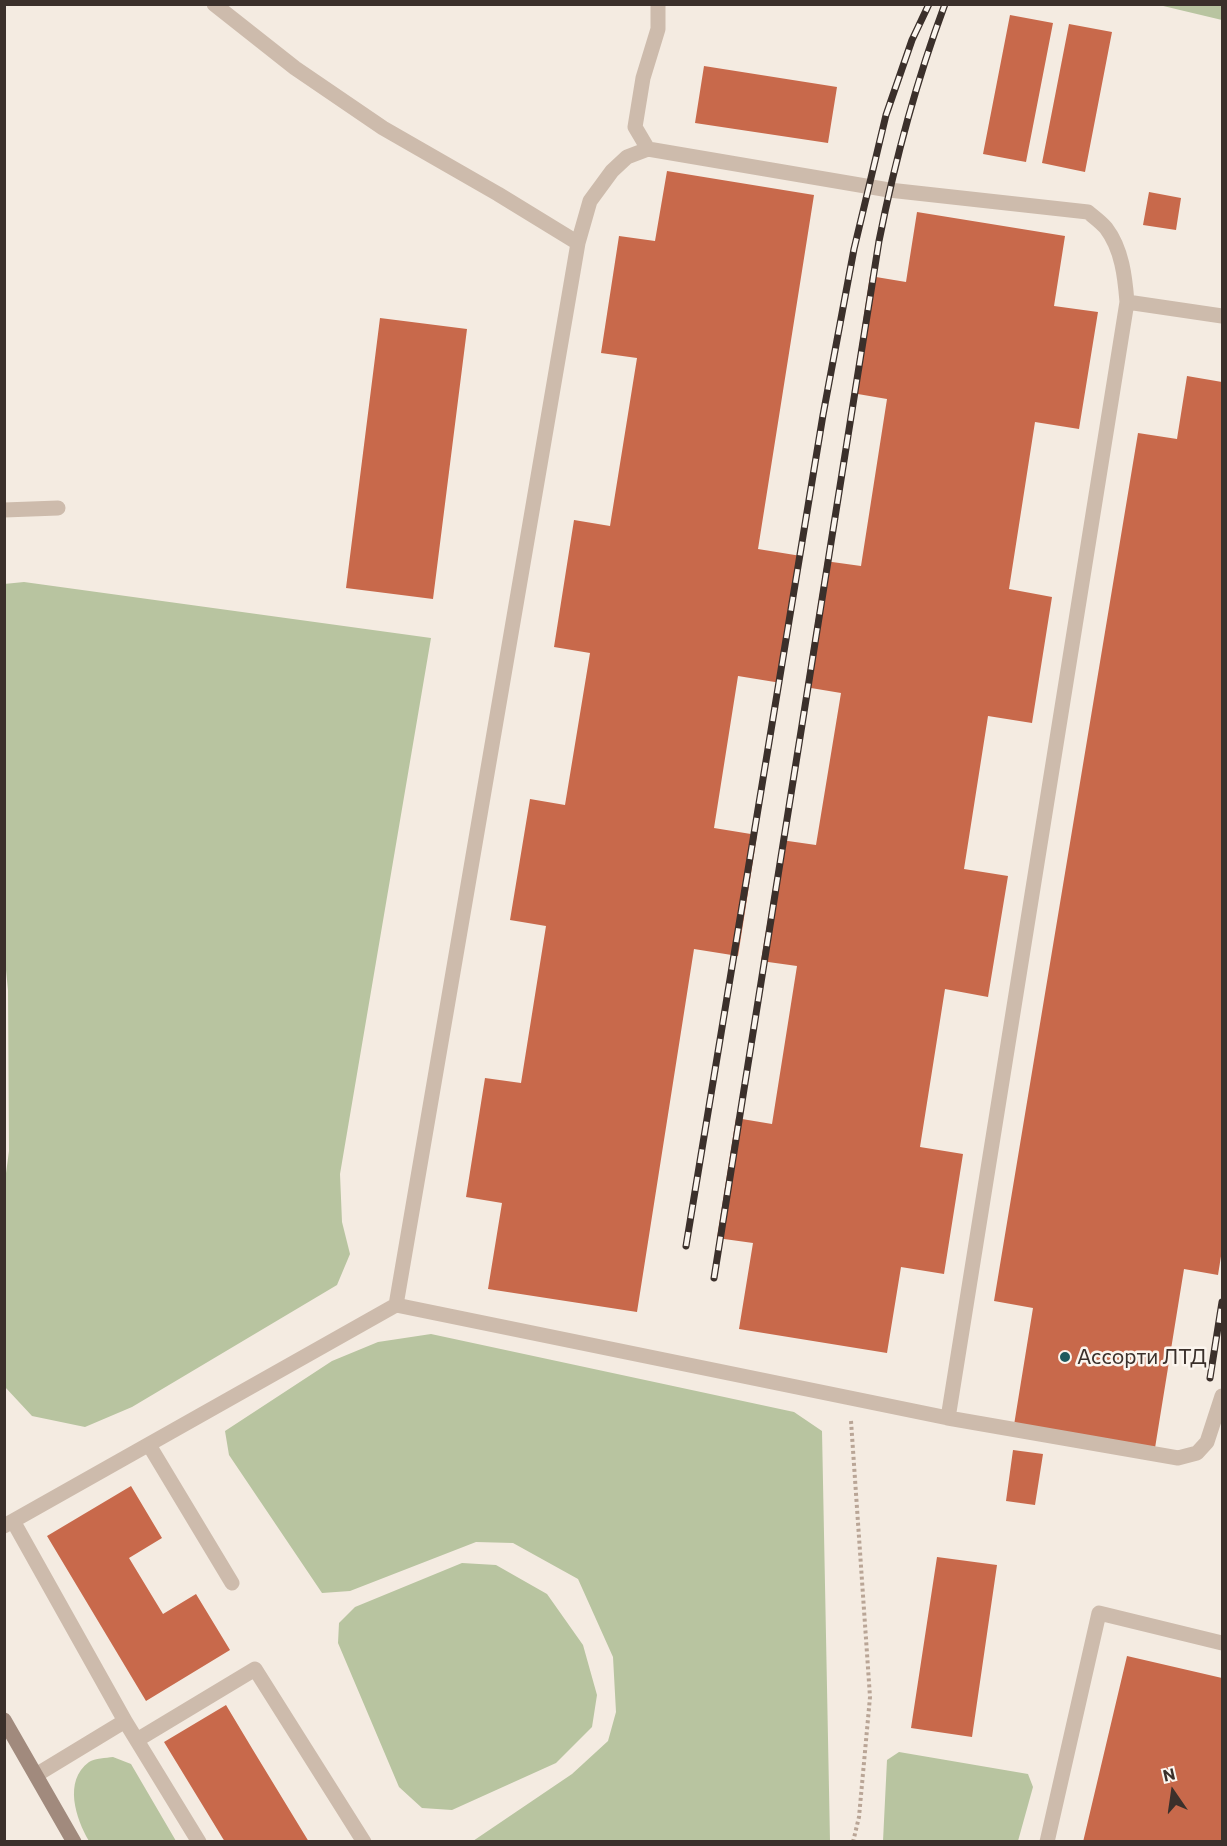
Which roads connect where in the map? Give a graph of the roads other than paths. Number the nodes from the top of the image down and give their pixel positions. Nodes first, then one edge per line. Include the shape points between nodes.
1 (214, 4) edge
2 (658, 4) edge
3 (648, 149) junction
4 (578, 243) junction
5 (1127, 302) junction
6 (1222, 316) edge
7 (58, 508) dead end
8 (4, 510) edge
9 (396, 1305) junction
10 (1222, 1396) edge
11 (948, 1418) junction
12 (149, 1445) junction
13 (9, 1524) edge
14 (232, 1583) dead end
15 (1222, 1643) edge
16 (4, 1720) edge
17 (125, 1721) junction
18 (137, 1740) junction
19 (36, 1775) junction
20 (74, 1842) edge
21 (199, 1842) edge
22 (364, 1842) edge
23 (1047, 1842) edge

1 - 4 lane via 295,68 383,128
2 - 3 lane via 658,29 634,127
3 - 4 lane via 627,157 612,171 590,201
3 - 5 lane via 889,190 1088,212 1106,228 1121,259
4 - 9 lane
5 - 6 lane
5 - 11 lane
7 - 8 lane
9 - 11 lane
9 - 12 lane
10 - 11 lane via 1207,1442 1197,1453 1178,1458
12 - 13 lane
12 - 14 lane
13 - 17 lane
15 - 23 lane via 1099,1612
16 - 19 street
17 - 18 lane
17 - 19 lane
18 - 21 lane
18 - 22 lane via 255,1669
19 - 20 street

